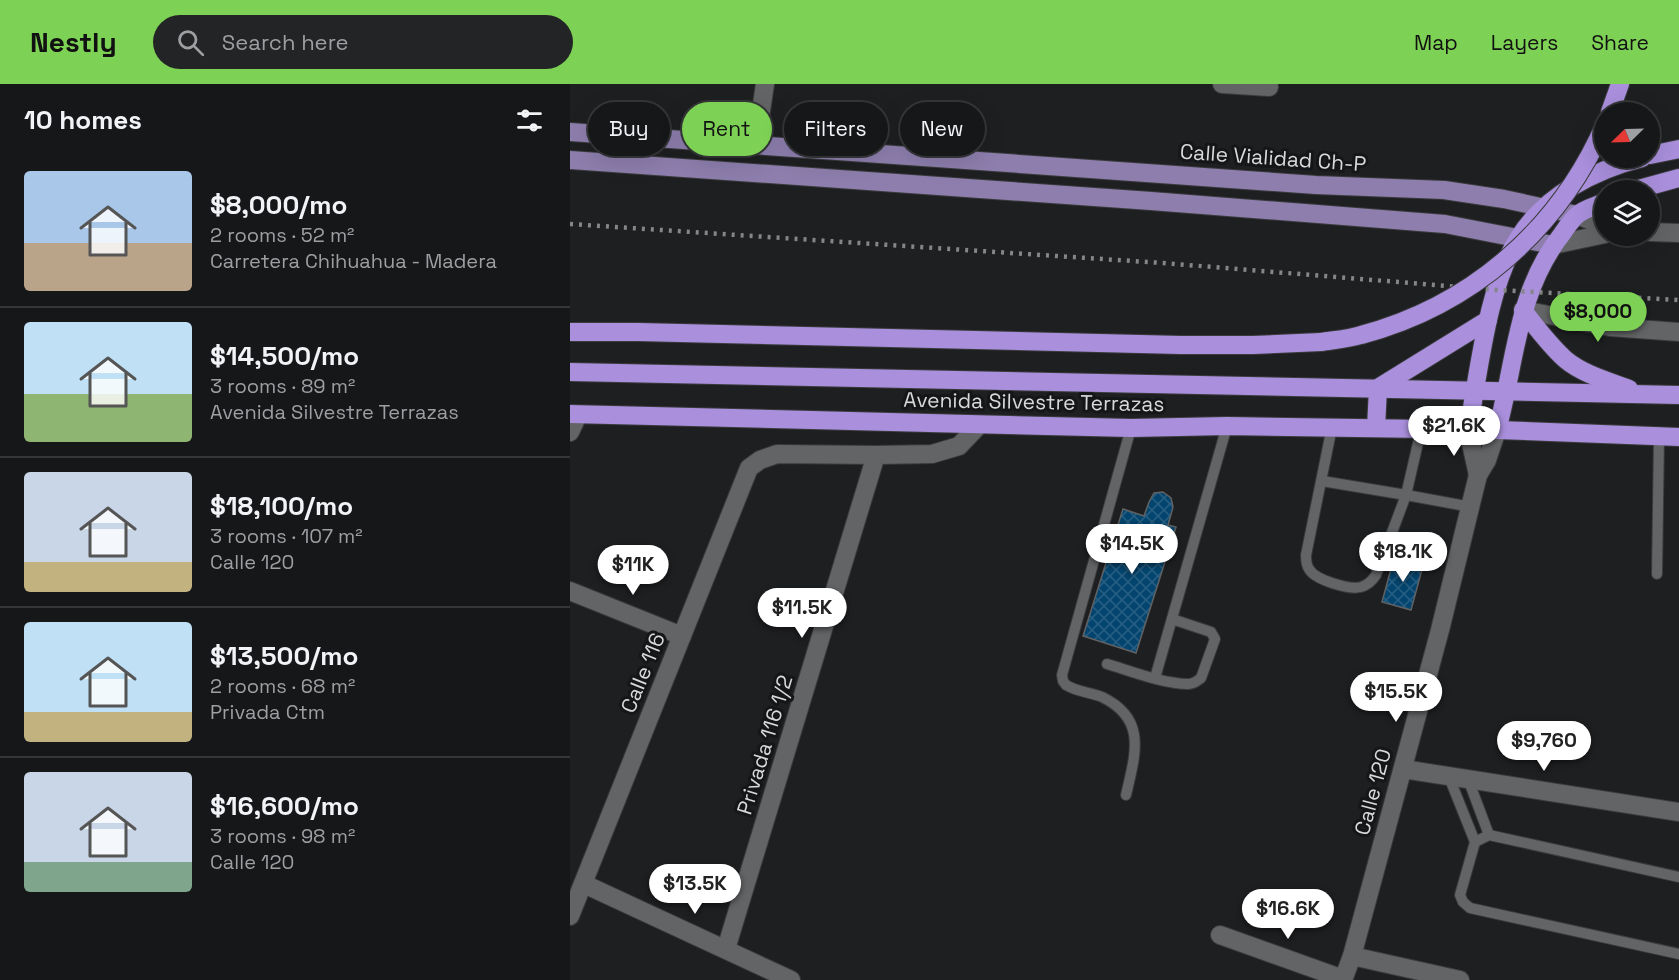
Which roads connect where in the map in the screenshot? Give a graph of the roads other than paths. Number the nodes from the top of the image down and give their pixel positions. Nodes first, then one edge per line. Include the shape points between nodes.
1 (765, 84) edge
2 (1222, 84) edge
3 (1620, 84) edge
4 (1269, 87) dead end
5 (762, 102) edge
6 (1614, 102) edge
7 (570, 132) edge
8 (682, 140) edge
9 (1594, 144) edge
10 (772, 146) edge
11 (1679, 149) edge
12 (1660, 153) edge
13 (570, 160) edge
14 (1609, 168) edge
15 (1679, 178) edge
16 (1660, 183) edge
17 (1594, 207) edge
18 (1544, 208) junction
19 (1577, 214) junction
20 (1594, 221) edge
21 (1660, 232) edge
22 (1679, 233) edge
23 (1594, 236) edge
24 (1517, 239) junction
25 (1553, 245) junction
26 (1523, 310) junction
27 (1488, 321) junction
28 (570, 332) edge
29 (1679, 332) edge
30 (570, 372) edge
31 (1378, 388) junction
32 (1475, 392) junction
33 (1507, 392) junction
34 (1645, 394) junction
35 (1679, 395) edge
36 (574, 415) edge
37 (979, 425) junction
38 (1227, 426) junction
39 (1332, 427) junction
40 (1131, 428) junction
41 (1376, 429) junction
42 (1421, 430) junction
43 (1468, 430) junction
44 (1497, 430) junction
45 (570, 432) edge
46 (1659, 436) junction
47 (1679, 437) edge
48 (876, 455) junction
49 (1478, 475) junction
50 (1322, 481) junction
51 (1406, 495) junction
52 (1471, 507) junction
53 (1657, 574) dead end
54 (570, 591) edge
55 (1172, 619) junction
56 (682, 636) junction
57 (1107, 664) dead end
58 (1155, 678) junction
59 (1403, 769) junction
60 (1458, 778) junction
61 (1126, 795) dead end
62 (1679, 812) edge
63 (1489, 836) junction
64 (1475, 842) junction
65 (1679, 877) edge
66 (584, 884) junction
67 (570, 916) edge
68 (1220, 935) dead end
69 (726, 950) junction
70 (1679, 954) edge
71 (1352, 956) junction
72 (1343, 979) edge
73 (791, 980) edge
74 (1460, 980) edge

1 - 5 street
2 - 4 street
3 - 6 highway
7 - 8 main road, Calle Vialidad Ch-P
9 - 28 highway, bridge via 1558,205 1515,252 1468,289 1443,303 1358,336 1321,342 1181,345
10 - 18 main road, Calle Vialidad Ch-P via 1304,184 1444,190
11 - 12 highway
13 - 24 main road via 1444,224
14 - 18 highway
15 - 16 highway
17 - 19 highway
18 - 19 main road, Calle Vialidad Ch-P
18 - 24 highway
19 - 20 street
19 - 25 highway
21 - 22 street
23 - 25 street
24 - 25 main road
24 - 27 highway
25 - 26 highway
26 - 29 street via 1610,327
26 - 33 highway
26 - 34 highway via 1567,361 1589,374
27 - 31 highway
27 - 32 highway
30 - 31 highway, Avenida Silvestre Terrazas
31 - 32 highway, Avenida Silvestre Terrazas
31 - 41 highway
32 - 33 highway, Avenida Silvestre Terrazas
32 - 43 highway
33 - 34 highway, Avenida Silvestre Terrazas
33 - 44 highway
34 - 35 highway, Avenida Silvestre Terrazas
36 - 37 highway, Avenida Silvestre Terrazas
36 - 45 street
37 - 40 highway, Avenida Silvestre Terrazas
37 - 48 street via 959,446 932,454
38 - 39 highway, Avenida Silvestre Terrazas
38 - 40 highway, Avenida Silvestre Terrazas
38 - 55 lane
39 - 41 highway, Avenida Silvestre Terrazas
39 - 50 lane
40 - 61 lane via 1062,675 1066,685 1101,697 1129,720 1136,743
41 - 42 highway, Avenida Silvestre Terrazas
42 - 43 highway, Avenida Silvestre Terrazas
42 - 51 lane
43 - 44 highway, Avenida Silvestre Terrazas
43 - 49 street, Calle 120
44 - 46 highway, Avenida Silvestre Terrazas
44 - 49 street, Calle 120
46 - 47 highway, Avenida Silvestre Terrazas
46 - 53 lane
48 - 56 street, Calle 116 via 777,454 749,468
48 - 69 street, Privada 116 1/2
49 - 52 street, Calle 120
50 - 51 lane
50 - 51 lane via 1306,562 1314,576 1355,587 1370,583 1376,575
51 - 52 lane
52 - 59 street, Calle 120
54 - 56 street
55 - 58 lane
55 - 58 lane via 1211,632 1215,643 1197,682
56 - 66 street, Calle 116
57 - 58 lane
59 - 60 street
59 - 71 street, Calle 120
60 - 62 street
60 - 63 lane
60 - 64 lane
63 - 64 lane
63 - 65 lane
64 - 70 lane via 1460,895 1470,908
66 - 67 street, Calle 116
66 - 69 street
68 - 72 street
69 - 73 street
71 - 72 street, Calle 120
71 - 74 street

